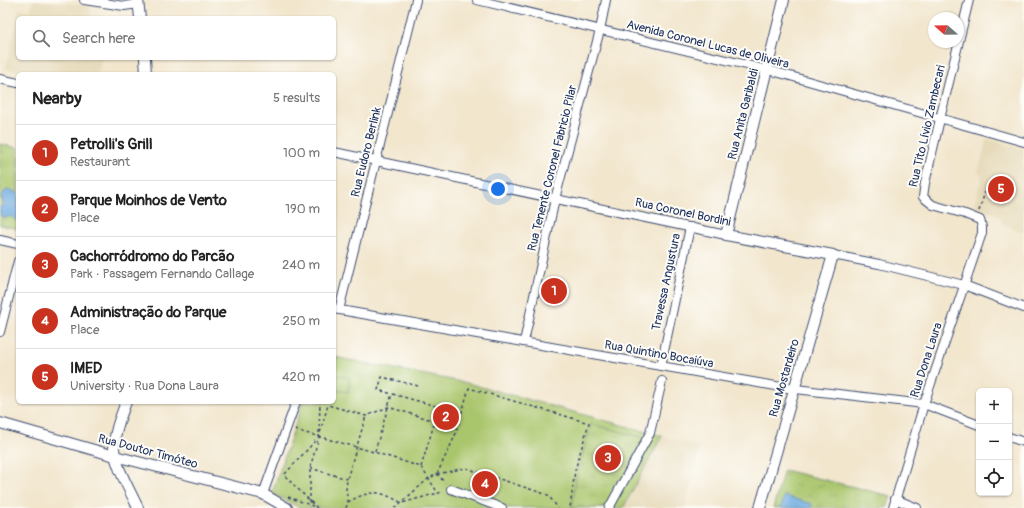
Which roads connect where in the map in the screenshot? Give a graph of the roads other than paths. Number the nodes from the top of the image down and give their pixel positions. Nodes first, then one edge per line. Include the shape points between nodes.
1 (84, 0) edge
2 (416, 0) edge
3 (477, 0) edge
4 (606, 0) edge
5 (784, 0) edge
6 (969, 0) edge
7 (139, 2) edge
8 (140, 16) edge
9 (600, 30) junction
10 (144, 60) edge
11 (767, 70) junction
12 (146, 72) edge
13 (0, 79) edge
14 (16, 83) edge
15 (940, 118) junction
16 (1024, 142) edge
17 (336, 152) edge
18 (376, 162) junction
19 (555, 199) junction
20 (977, 219) joint
21 (690, 227) junction
22 (726, 235) junction
23 (0, 240) edge
24 (16, 244) edge
25 (833, 255) junction
26 (16, 269) edge
27 (964, 286) junction
28 (1024, 308) edge
29 (336, 309) edge
30 (0, 332) edge
31 (524, 342) junction
32 (661, 366) junction
33 (662, 381) dead end
34 (794, 389) junction
35 (125, 404) edge
36 (295, 404) edge
37 (924, 404) junction
38 (0, 423) edge
39 (976, 424) edge
40 (1012, 438) edge
41 (1024, 442) edge
42 (115, 456) junction
43 (451, 490) road end
44 (263, 494) junction
45 (895, 499) junction
46 (138, 508) edge
47 (287, 508) edge
48 (502, 508) edge
49 (609, 508) edge
50 (760, 508) edge
51 (893, 508) edge
52 (917, 508) edge

1 - 7 street via 124,6
2 - 18 street, Rua Eudoro Berlink
3 - 9 street, Avenida Coronel Lucas de Oliveira
4 - 9 street, Rua Tenente Coronel Fabricio Pilar
5 - 11 main road, Rua Anita Garibaldi
6 - 15 street, Rua Tito Lívio Zambecari
7 - 8 main road
9 - 11 street, Avenida Coronel Lucas de Oliveira
9 - 19 street, Rua Tenente Coronel Fabricio Pilar
10 - 12 main road
11 - 15 street, Avenida Coronel Lucas de Oliveira
11 - 22 main road, Rua Anita Garibaldi
13 - 14 street
15 - 16 street, Avenida Coronel Lucas de Oliveira
15 - 20 street, Rua Tito Lívio Zambecari via 924,197 933,205
17 - 18 street, Rua Coronel Bordini
18 - 19 street, Rua Coronel Bordini
18 - 29 street, Rua Eudoro Berlink
19 - 21 street, Rua Coronel Bordini
19 - 31 street, Rua Tenente Coronel Fabricio Pilar
20 - 27 street, Rua Dona Laura via 982,227 982,233
21 - 22 street, Rua Coronel Bordini
21 - 32 street, Travessa Angustura
22 - 25 main road, Rua Coronel Bordini
23 - 24 street
25 - 27 street, Rua Coronel Bordini
25 - 34 main road, Rua Mostardeiro
26 - 30 street
27 - 28 street, Rua Coronel Bordini
27 - 37 street, Rua Dona Laura
29 - 31 street, Rua Quintino Bocaiúva
31 - 32 street, Rua Quintino Bocaiúva
32 - 34 street, Rua Quintino Bocaiúva
33 - 49 street via 650,433
34 - 37 street, Rua Quintino Bocaiúva
34 - 50 main road, Rua Mostardeiro
35 - 42 main road via 116,433
36 - 44 street
37 - 39 street, Rua Quintino Bocaiúva
37 - 45 street, Rua Dona Laura
38 - 42 main road, Rua Doutor Timóteo
40 - 41 street
42 - 44 main road, Rua Doutor Timóteo
42 - 46 main road
43 - 48 street
44 - 47 main road, Rua Doutor Timóteo
45 - 51 street, Rua Dona Laura
45 - 52 street

